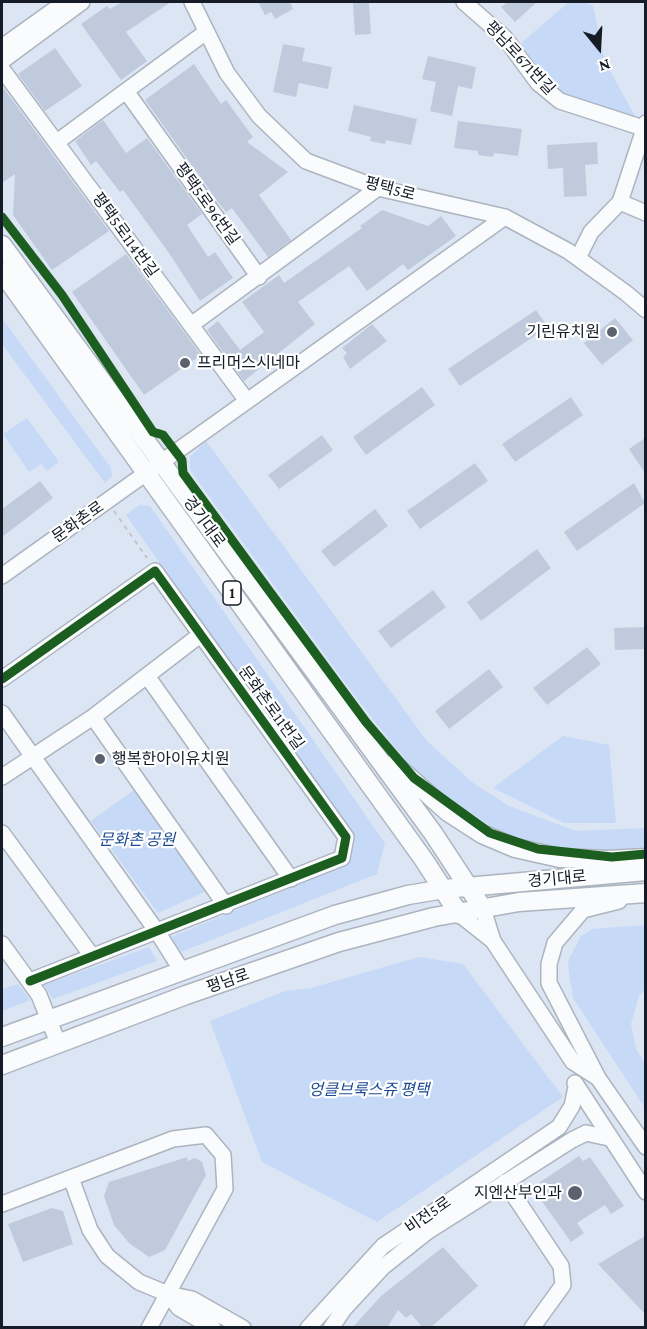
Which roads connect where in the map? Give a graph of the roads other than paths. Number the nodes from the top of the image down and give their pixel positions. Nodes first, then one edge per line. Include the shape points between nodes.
1 (64, 2) edge
2 (82, 2) edge
3 (192, 2) edge
4 (464, 2) edge
5 (206, 32) junction
6 (2, 47) edge
7 (2, 61) edge
8 (2, 69) edge
9 (126, 91) junction
10 (644, 125) edge
11 (57, 142) junction
12 (378, 188) junction
13 (620, 202) junction
14 (645, 213) edge
15 (504, 217) junction
16 (2, 245) edge
17 (578, 258) junction
18 (2, 272) edge
19 (259, 277) junction
20 (645, 310) edge
21 (191, 325) junction
22 (247, 401) junction
23 (154, 468) junction
24 (2, 576) edge
25 (200, 635) junction
26 (147, 676) junction
27 (2, 679) edge
28 (2, 713) edge
29 (345, 714) junction
30 (93, 717) junction
31 (33, 756) junction
32 (2, 777) edge
33 (2, 832) edge
34 (645, 858) edge
35 (645, 871) edge
36 (291, 879) junction
37 (469, 887) junction
38 (444, 889) junction
39 (645, 894) edge
40 (226, 906) junction
41 (483, 909) junction
42 (459, 914) junction
43 (158, 933) junction
44 (493, 941) junction
45 (2, 944) edge
46 (92, 956) junction
47 (182, 971) junction
48 (30, 981) junction
49 (49, 1020) junction
50 (2, 1037) edge
51 (58, 1043) junction
52 (573, 1062) junction
53 (2, 1065) edge
54 (598, 1078) junction
55 (576, 1087) junction
56 (609, 1138) junction
57 (645, 1147) edge
58 (71, 1178) junction
59 (505, 1182) junction
60 (645, 1192) edge
61 (2, 1204) edge
62 (168, 1294) junction
63 (149, 1328) edge
64 (213, 1328) edge
65 (243, 1328) edge
66 (308, 1328) edge
67 (331, 1328) edge
68 (532, 1328) edge

1 - 6 street
2 - 7 street
3 - 5 street, 평택5로
4 - 10 street, 평남로671번길 via 505,39 538,83 560,101
5 - 9 street
5 - 12 street, 평택5로 via 227,73 259,116 306,160
8 - 11 street, 평택5로114번길
9 - 11 street
9 - 19 street, 평택5로96번길
10 - 13 street, 평남로671번길
11 - 21 street, 평택5로114번길
12 - 15 street, 평택5로
12 - 19 street
13 - 14 street
13 - 17 street, 평남로671번길 via 591,232
15 - 17 street, 평택5로
15 - 22 street
16 - 23 main road, 경기대로 / 1
17 - 20 street, 평택5로
18 - 23 main road, 경기대로 / 1
19 - 21 street
21 - 22 street, 평택5로114번길
22 - 23 street
23 - 24 street, 문화촌로
23 - 29 main road, 경기대로 / 1
23 - 38 main road, 경기대로 / 1
25 - 26 street
25 - 27 street, 문화촌로11번길 via 155,570
25 - 36 street, 문화촌로11번길 via 346,837 342,858
26 - 30 street
26 - 36 street
28 - 31 street
29 - 34 main road via 405,776 482,834 515,848 560,858
29 - 37 main road, 경기대로 / 1
30 - 31 street
30 - 40 street
31 - 32 street
31 - 43 street
33 - 46 street
35 - 37 main road, 경기대로
36 - 40 street, 문화촌로11번길
37 - 38 main road, 경기대로
37 - 41 main road, 경기대로 / 1
38 - 42 main road, 경기대로 / 1
38 - 47 main road, 평남로 via 335,915
39 - 41 main road, 경기대로 via 519,902
39 - 54 street via 583,910 555,943 549,964 549,983
40 - 43 street, 문화촌로11번길
41 - 42 main road, 경기대로
41 - 44 street
42 - 44 street
42 - 51 main road, 평남로 via 339,942
43 - 46 street, 문화촌로11번길
43 - 47 street
44 - 52 street
45 - 48 street
46 - 48 street, 문화촌로11번길
47 - 49 main road, 평남로
48 - 49 street
49 - 50 main road, 평남로
49 - 51 street
51 - 53 main road, 평남로
52 - 54 street
52 - 55 street
54 - 57 street
55 - 56 street
55 - 66 street, 비전5로 via 572,1106 559,1127 383,1246
56 - 59 street, 비전5로 via 586,1132
56 - 60 street
58 - 61 street
58 - 62 street via 90,1230 107,1256 139,1282
58 - 62 street via 173,1138 206,1135 223,1155 225,1189
59 - 67 street, 비전5로 via 427,1232 383,1267
59 - 68 street via 561,1266 563,1285
62 - 63 street
62 - 64 street via 179,1308
62 - 65 street via 192,1299

